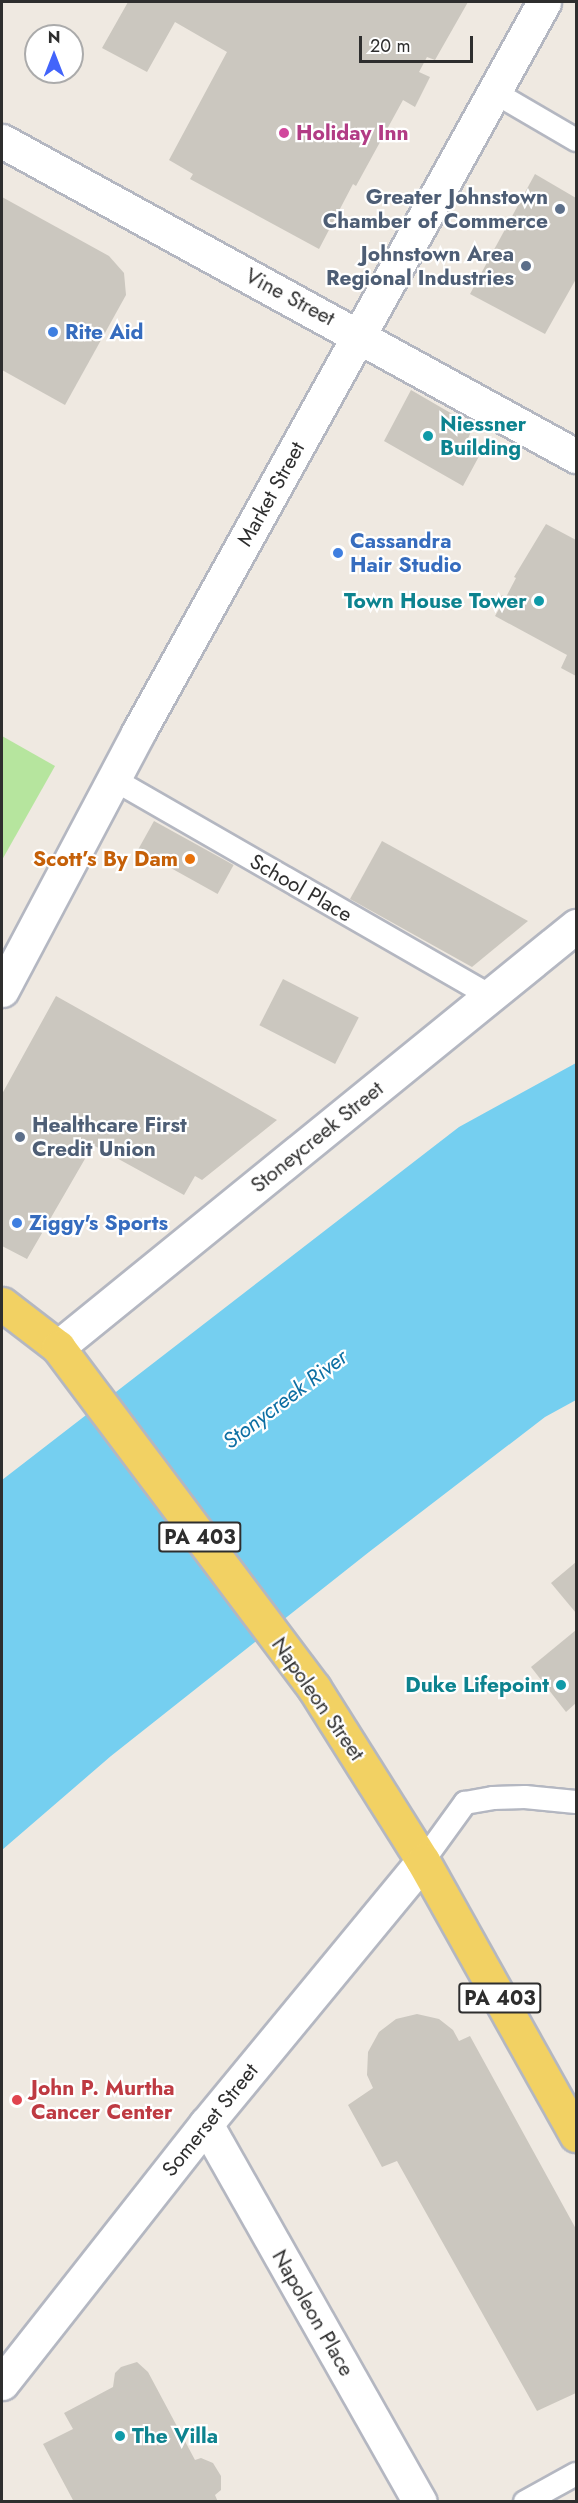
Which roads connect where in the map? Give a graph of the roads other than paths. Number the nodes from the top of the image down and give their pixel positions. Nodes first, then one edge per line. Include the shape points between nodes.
1 (544, 2) edge
2 (494, 92) junction
3 (576, 140) edge
4 (2, 141) edge
5 (359, 334) junction
6 (576, 456) edge
7 (113, 779) junction
8 (576, 926) edge
9 (2, 990) edge
10 (490, 996) junction
11 (2, 1304) edge
12 (58, 1347) junction
13 (576, 1802) edge
14 (423, 1861) junction
15 (206, 2124) junction
16 (576, 2135) edge
17 (2, 2383) edge
18 (576, 2474) edge
19 (420, 2502) edge
20 (525, 2502) edge

1 - 2 street, Market Street
2 - 3 lane
2 - 5 street, Market Street
4 - 5 street, Vine Street
5 - 6 street, Vine Street
5 - 7 street, Market Street
7 - 9 street, Market Street
7 - 10 lane, School Place
8 - 10 street, Stoneycreek Street
10 - 12 street, Stoneycreek Street
11 - 12 main road, Napoleon Street / PA 403
12 - 14 main road, Napoleon Street / PA 403 via 314,1688
13 - 14 lane via 525,1797 465,1803
14 - 15 street, Somerset Street
14 - 16 main road, Napoleon Street / PA 403
15 - 17 street, Somerset Street
15 - 19 street, Napoleon Place
18 - 20 lane

